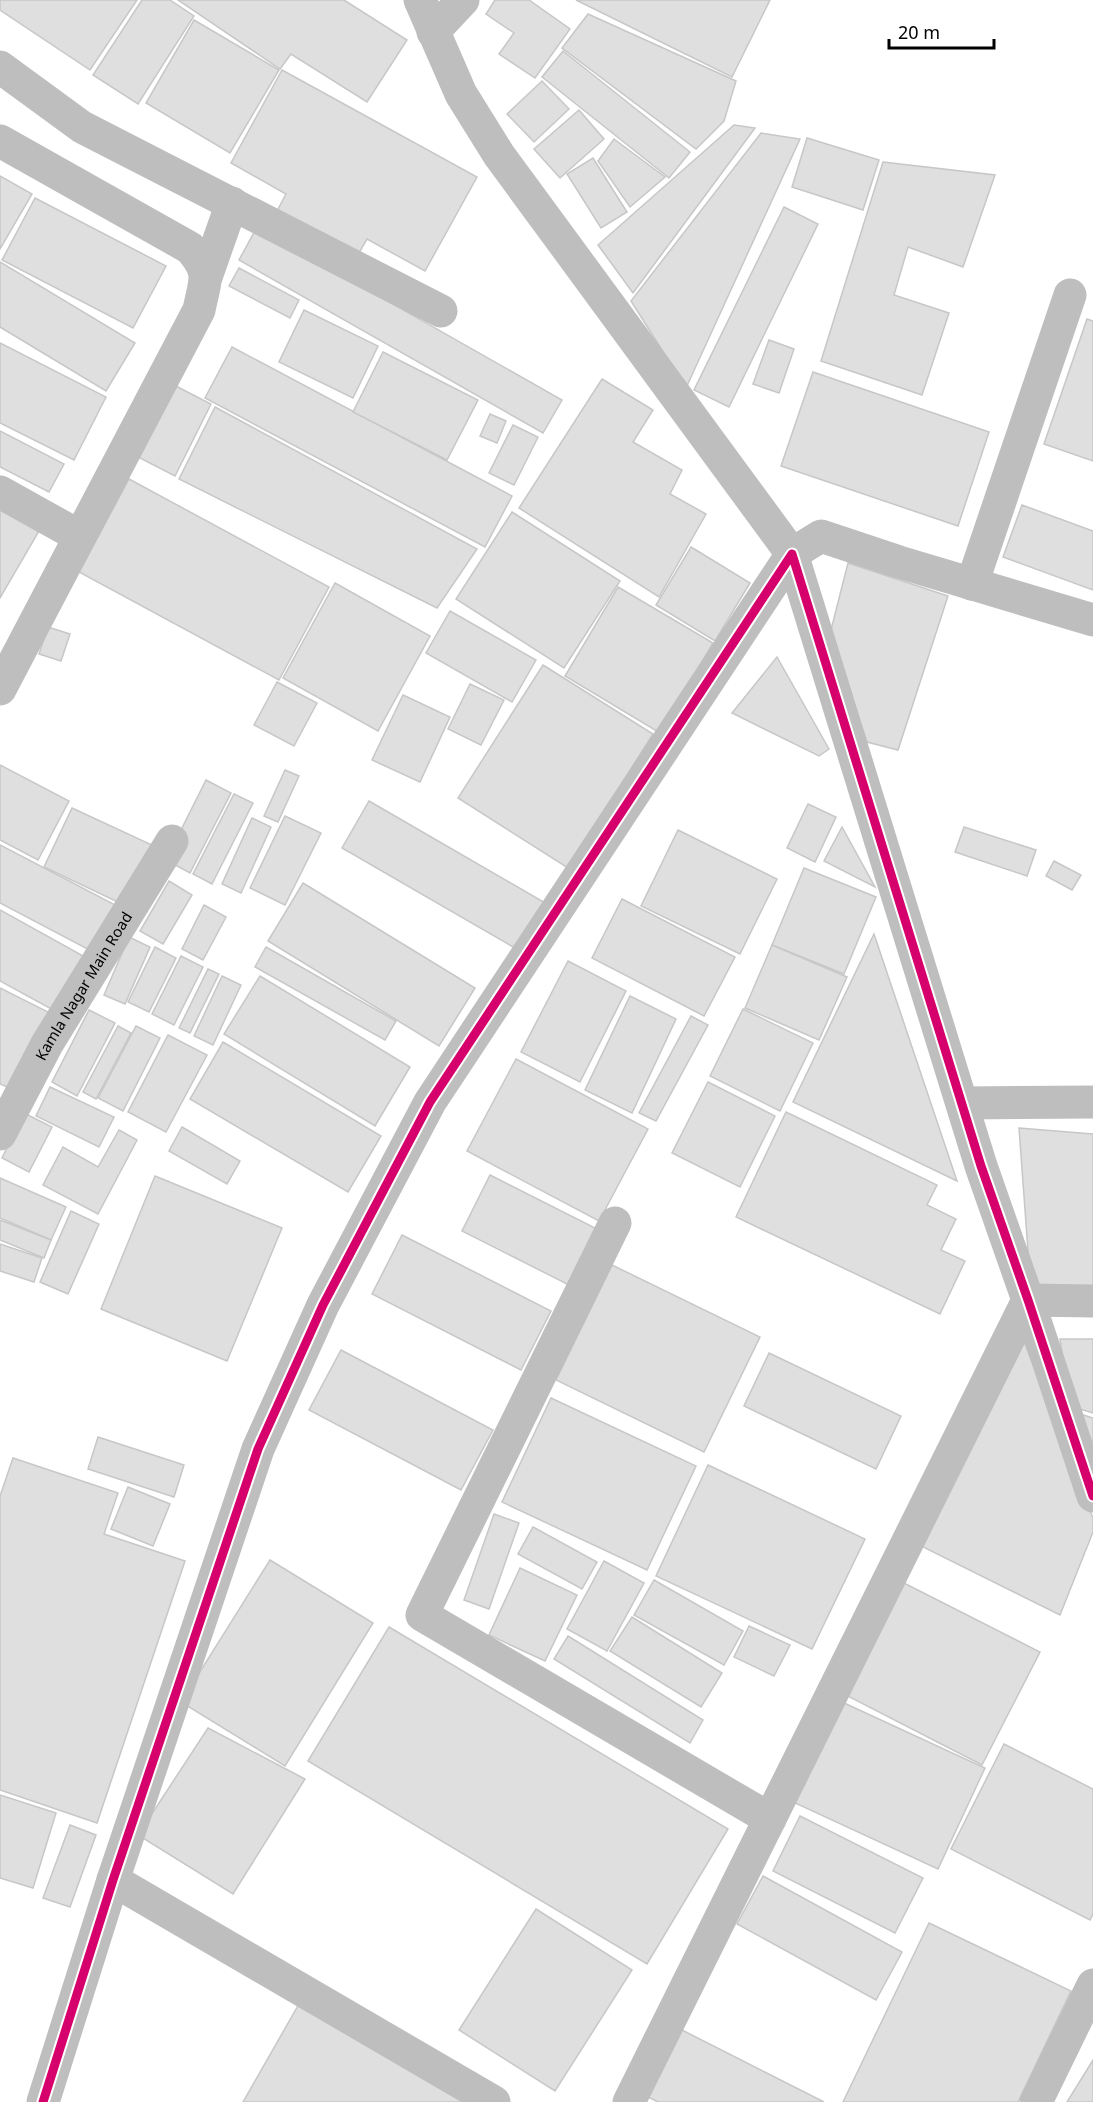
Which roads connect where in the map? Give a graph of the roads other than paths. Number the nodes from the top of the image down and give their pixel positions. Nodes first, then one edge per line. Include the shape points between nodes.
1 (420, 0) edge
2 (463, 0) edge
3 (433, 32) junction
4 (0, 67) edge
5 (0, 141) edge
6 (232, 203) junction
7 (206, 277) junction
8 (1070, 295) dead end
9 (441, 311) dead end
10 (0, 492) edge
11 (79, 536) junction
12 (792, 554) junction
13 (972, 584) junction
14 (1093, 620) edge
15 (0, 689) edge
16 (172, 841) dead end
17 (1093, 1101) edge
18 (962, 1104) junction
19 (0, 1134) edge
20 (615, 1222) dead end
21 (1028, 1300) junction
22 (1093, 1301) edge
23 (1093, 1496) edge
24 (770, 1819) junction
25 (113, 1880) junction
26 (1093, 1985) edge
27 (43, 2102) edge
28 (494, 2102) edge
29 (629, 2102) edge
30 (1036, 2102) edge

1 - 3 street
2 - 3 street
3 - 12 street via 460,94 499,155
4 - 6 street via 82,127
5 - 7 street via 190,248 202,262
6 - 7 street
6 - 9 street
7 - 11 street via 198,310
8 - 13 street
10 - 11 street
11 - 15 street
12 - 13 street via 821,536
12 - 18 street
12 - 25 street via 430,1102 323,1305 258,1449
13 - 14 street
16 - 19 street, Kamla Nagar Main Road via 47,1044
17 - 18 street
18 - 21 street
20 - 24 street via 422,1615
21 - 22 street
21 - 23 street
21 - 24 street
24 - 29 street
25 - 27 street
25 - 28 street
26 - 30 street

